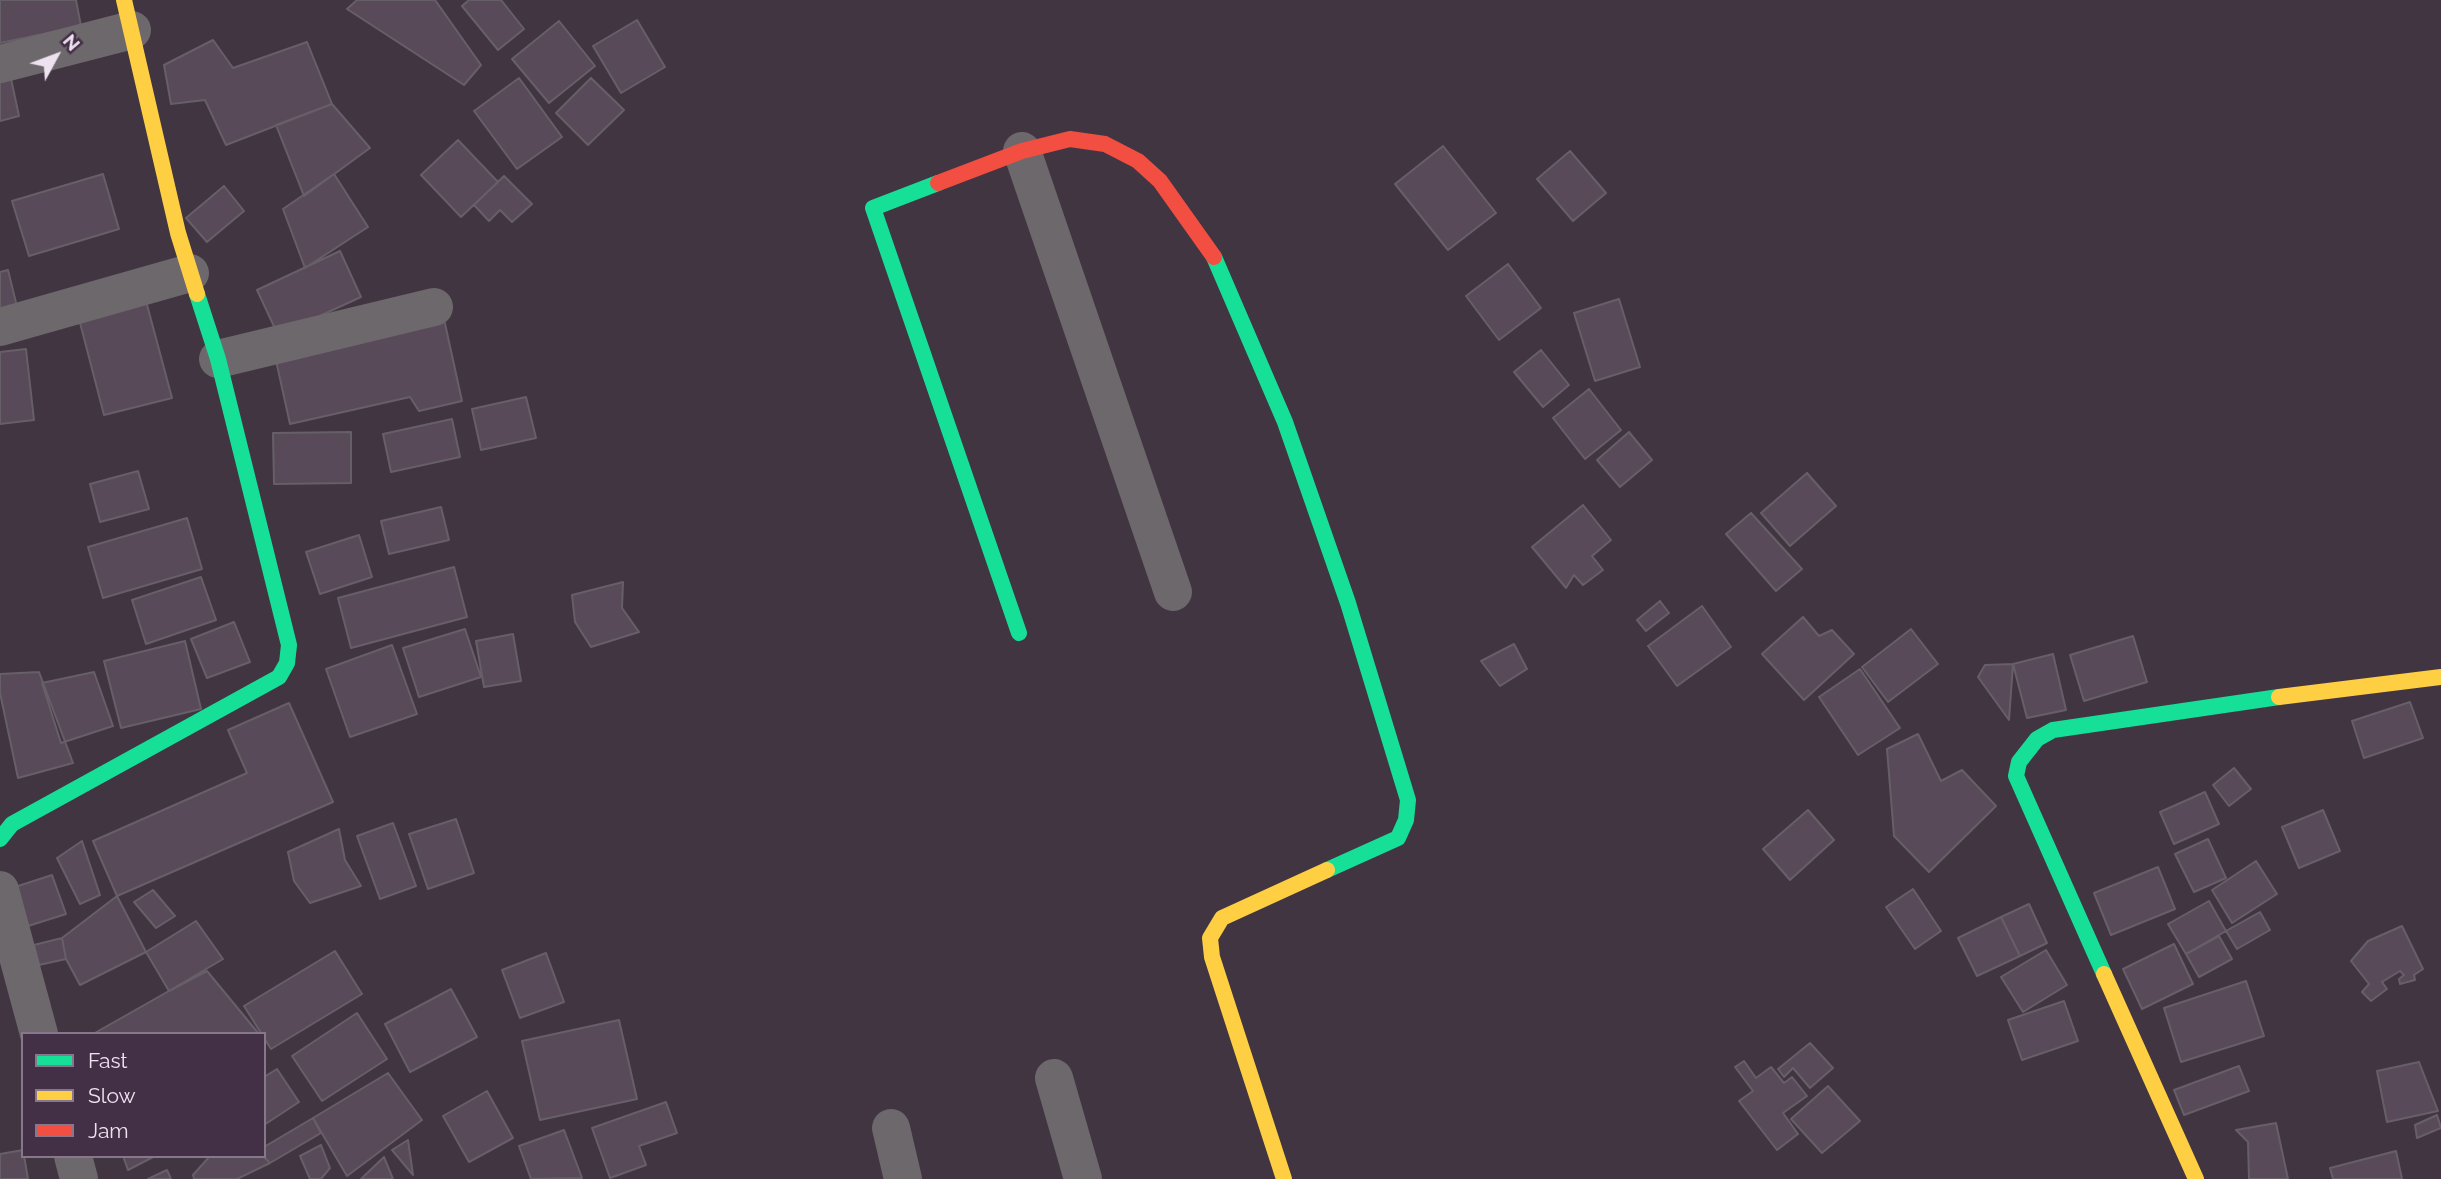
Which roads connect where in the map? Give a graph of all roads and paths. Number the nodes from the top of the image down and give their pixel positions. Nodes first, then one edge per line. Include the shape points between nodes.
1 (128, 8) edge
2 (0, 64) edge
3 (1022, 151) junction
4 (190, 272) junction
5 (434, 307) dead end
6 (0, 327) edge
7 (218, 359) junction
8 (1173, 592) dead end
9 (1020, 633) dead end
10 (2441, 677) edge
11 (0, 839) edge
12 (0, 890) edge
13 (38, 1032) edge
14 (1054, 1078) dead end
15 (891, 1128) dead end
16 (74, 1158) edge
17 (79, 1179) edge
18 (903, 1179) edge
19 (1083, 1179) edge
20 (1284, 1179) edge
21 (2196, 1179) edge

1 - 2 street
1 - 4 street
3 - 8 street
3 - 9 street via 873,208
3 - 20 street via 1070,139 1105,144 1138,161 1160,181 1212,253 1285,422 1348,603 1408,800 1398,838 1222,918 1210,938 1212,957
4 - 6 street
4 - 7 street
5 - 7 street
7 - 11 street via 289,645 287,663 279,677 12,824
10 - 21 street via 2053,730 2037,740 2019,762 2016,776
12 - 13 street
14 - 19 street
15 - 18 street
16 - 17 street

